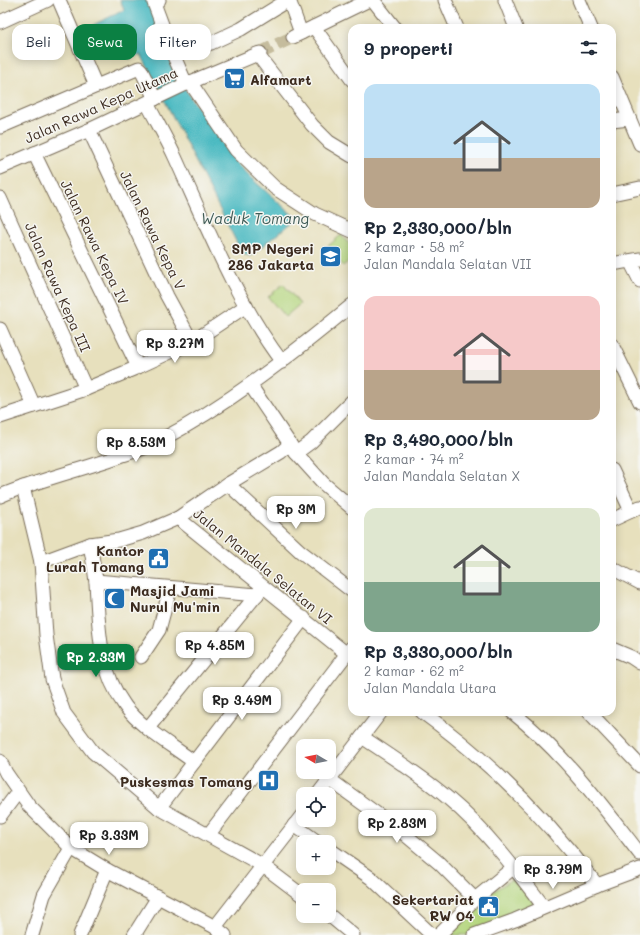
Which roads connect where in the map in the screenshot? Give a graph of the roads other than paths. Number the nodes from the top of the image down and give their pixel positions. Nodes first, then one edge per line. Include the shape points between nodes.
1 (48, 0) edge
2 (59, 0) edge
3 (159, 0) edge
4 (289, 0) edge
5 (369, 0) edge
6 (373, 0) edge
7 (445, 0) edge
8 (505, 0) edge
9 (579, 0) edge
10 (0, 22) edge
11 (162, 24) edge
12 (392, 24) edge
13 (455, 24) edge
14 (514, 24) edge
15 (589, 24) edge
16 (314, 27) junction
17 (211, 43) edge
18 (176, 60) edge
19 (348, 74) edge
20 (187, 84) junction
21 (96, 86) junction
22 (616, 87) edge
23 (154, 100) junction
24 (629, 119) junction
25 (616, 121) edge
26 (0, 127) edge
27 (88, 130) junction
28 (640, 144) edge
29 (34, 153) junction
30 (348, 154) edge
31 (0, 168) edge
32 (640, 188) edge
33 (616, 193) edge
34 (0, 198) edge
35 (348, 229) edge
36 (635, 260) edge
37 (616, 263) edge
38 (640, 281) edge
39 (246, 306) junction
40 (348, 308) edge
41 (0, 329) edge
42 (192, 342) junction
43 (616, 353) edge
44 (282, 362) junction
45 (138, 367) junction
46 (250, 386) junction
47 (86, 389) junction
48 (640, 402) edge
49 (34, 406) junction
50 (348, 407) edge
51 (0, 417) edge
52 (293, 449) junction
53 (616, 476) edge
54 (228, 484) junction
55 (23, 487) junction
56 (0, 496) edge
57 (348, 505) edge
58 (636, 509) edge
59 (178, 518) junction
60 (616, 518) edge
61 (90, 544) junction
62 (41, 562) junction
63 (616, 570) edge
64 (96, 581) junction
65 (640, 583) edge
66 (348, 588) edge
67 (170, 589) junction
68 (260, 591) junction
69 (304, 618) junction
70 (348, 649) edge
71 (348, 651) edge
72 (616, 651) edge
73 (141, 657) dead end
74 (640, 664) edge
75 (378, 716) edge
76 (427, 716) edge
77 (517, 716) edge
78 (593, 716) edge
79 (148, 728) junction
80 (362, 737) junction
81 (0, 760) edge
82 (194, 762) junction
83 (640, 766) edge
84 (336, 770) edge
85 (3, 774) edge
86 (329, 779) joint
87 (323, 787) edge
88 (18, 792) junction
89 (159, 808) junction
90 (0, 816) edge
91 (296, 823) edge
92 (294, 825) junction
93 (209, 834) junction
94 (308, 835) edge
95 (71, 848) junction
96 (640, 854) edge
97 (336, 855) edge
98 (262, 865) junction
99 (514, 867) junction
100 (107, 870) junction
101 (640, 870) edge
102 (598, 885) junction
103 (296, 891) edge
104 (158, 897) junction
105 (475, 899) junction
106 (544, 907) junction
107 (336, 921) edge
108 (220, 931) edge
109 (32, 935) edge
110 (80, 935) edge
111 (134, 935) edge
112 (353, 935) edge
113 (432, 935) edge
114 (439, 935) edge
115 (474, 935) edge

1 - 10 street
2 - 21 street
3 - 11 street via 154,3
4 - 16 street via 297,35
4 - 17 street via 242,29
5 - 16 street
6 - 12 street
7 - 13 street
8 - 14 street
9 - 15 street
16 - 19 street
18 - 20 street
20 - 23 street, Jalan Rawa Kepa Utama
20 - 30 street, Jalan Rawa Kepa Utama via 258,53 312,124 329,142
20 - 35 street via 236,150 275,188 315,214
21 - 23 street via 138,68
21 - 26 street
22 - 24 street
23 - 27 street, Jalan Rawa Kepa Utama
23 - 39 street via 209,236
24 - 25 street
24 - 28 street
27 - 29 street, Jalan Rawa Kepa Utama
27 - 42 street, Jalan Rawa Kepa V via 167,296
29 - 31 street, Jalan Rawa Kepa Utama
29 - 45 street, Jalan Rawa Kepa IV
32 - 33 street
34 - 47 street, Jalan Rawa Kepa III
36 - 37 street
36 - 38 street
39 - 42 street
39 - 44 street
40 - 44 street
41 - 49 street
42 - 45 street
43 - 48 street
44 - 46 street
45 - 47 street
46 - 52 street
46 - 55 street via 156,443
47 - 49 street
49 - 51 street
50 - 52 street via 312,442
52 - 54 street via 281,452
52 - 57 street via 324,484
53 - 58 street
54 - 59 street
54 - 66 street via 300,550
55 - 56 street
55 - 62 street
58 - 60 street
59 - 61 street via 143,533
59 - 68 street, Jalan Mandala Selatan VI
61 - 62 street
61 - 64 street
62 - 89 street via 52,679 64,713 93,752
63 - 65 street
64 - 67 street
64 - 79 street via 98,634 109,675 125,706
67 - 68 street
67 - 73 street via 159,630
68 - 69 street, Jalan Mandala Selatan VI
68 - 79 street
69 - 70 street, Jalan Mandala Selatan VI
69 - 82 street
71 - 93 street
72 - 74 street
75 - 80 street
76 - 102 street via 500,776 575,854
77 - 96 street via 534,730 580,778
78 - 83 street
79 - 82 street
80 - 84 street
80 - 99 street via 412,770 450,800
81 - 85 street
82 - 89 street
85 - 88 street
86 - 87 street
86 - 105 street via 402,832 439,863
88 - 90 street
88 - 95 street via 40,819
89 - 93 street
91 - 92 street
92 - 94 street
92 - 98 street
93 - 98 street
95 - 100 street
95 - 109 street via 44,895
97 - 113 street via 400,903
98 - 103 street
98 - 108 street
99 - 105 street
99 - 106 street
100 - 104 street
100 - 110 street
101 - 102 street
102 - 106 street
104 - 108 street
104 - 111 street
105 - 114 street
106 - 115 street
107 - 112 street

